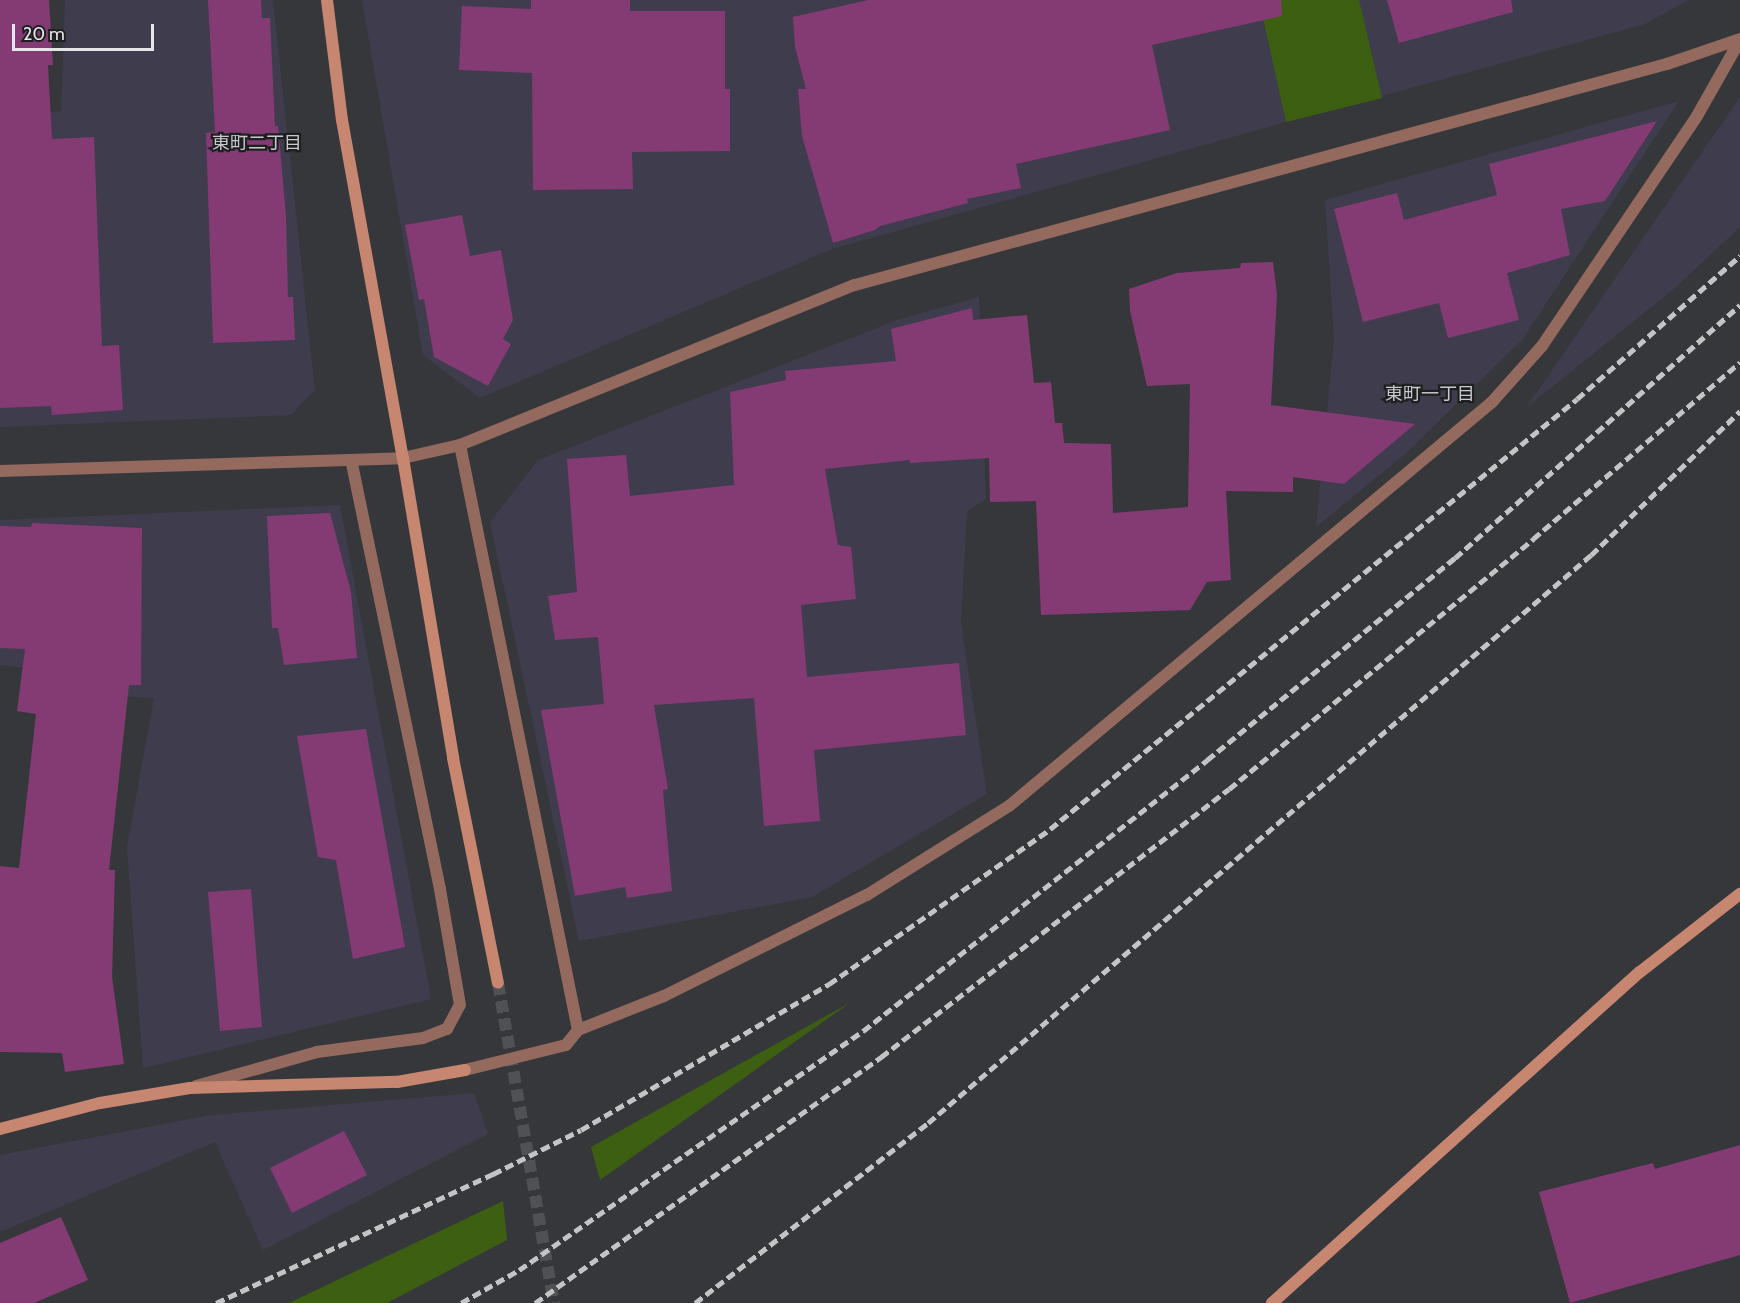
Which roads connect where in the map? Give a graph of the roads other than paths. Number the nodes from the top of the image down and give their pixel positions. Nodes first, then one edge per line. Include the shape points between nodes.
1 (327, 0) edge
2 (1740, 39) edge
3 (460, 445) junction
4 (403, 458) junction
5 (351, 461) junction
6 (0, 471) edge
7 (1740, 894) edge
8 (498, 983) tunnel mouth
9 (578, 1030) junction
10 (190, 1088) junction
11 (0, 1130) edge
12 (1272, 1303) edge

1 - 4 street via 342,120
2 - 3 street via 1667,64 855,285
2 - 9 street via 1697,116 1542,346 1475,417 1009,806 867,895 664,996
3 - 4 street
3 - 9 street
4 - 5 street
4 - 8 street via 453,758
5 - 6 street
5 - 10 street via 440,889 460,1005 447,1029 423,1038 316,1052
7 - 12 street via 1640,972
9 - 10 street via 566,1045 397,1082
10 - 11 street via 100,1103

